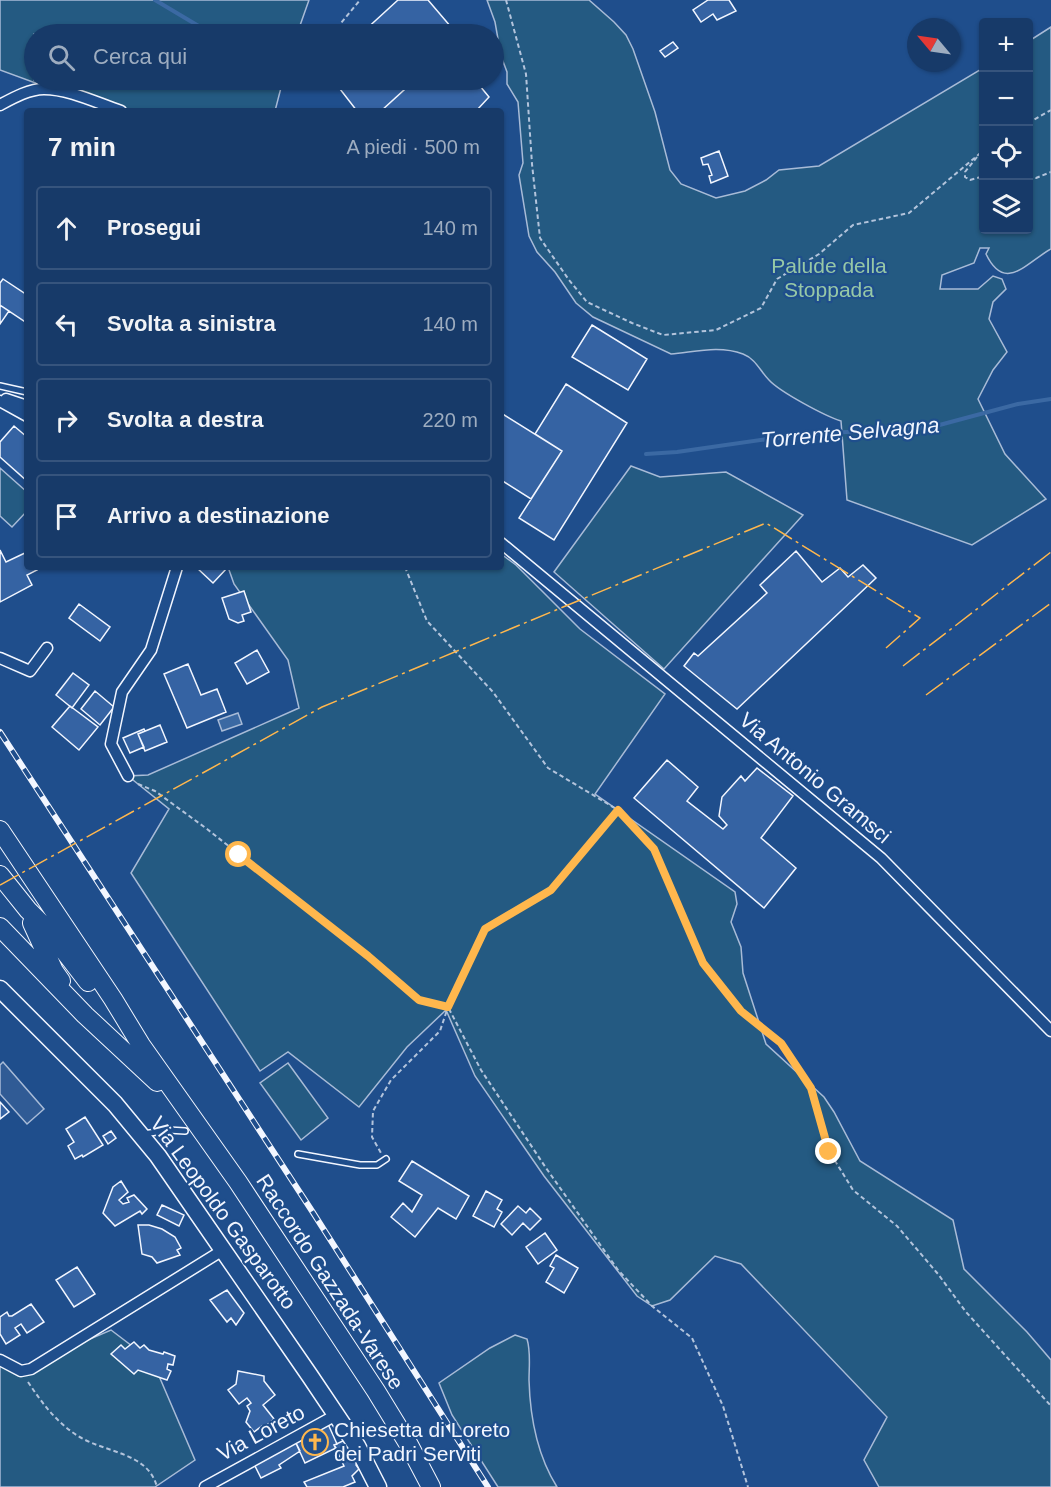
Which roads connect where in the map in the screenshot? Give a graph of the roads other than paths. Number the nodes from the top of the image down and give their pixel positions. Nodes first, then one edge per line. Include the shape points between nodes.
1 (35, 90) edge
2 (55, 90) edge
3 (0, 105) edge
4 (112, 108) edge
5 (0, 386) edge
6 (24, 391) edge
7 (0, 396) edge
8 (0, 401) edge
9 (24, 405) edge
10 (24, 414) edge
11 (504, 546) edge
12 (176, 570) edge
13 (46, 648) dead end
14 (0, 658) edge
15 (128, 776) dead end
16 (0, 830) edge
17 (0, 876) edge
18 (28, 910) junction
19 (0, 927) edge
20 (0, 988) edge
21 (1051, 1031) edge
22 (141, 1046) junction
23 (144, 1070) junction
24 (184, 1107) junction
25 (184, 1131) dead end
26 (140, 1134) junction
27 (298, 1154) dead end
28 (386, 1159) road end
29 (223, 1250) junction
30 (0, 1360) edge
31 (336, 1415) junction
32 (205, 1487) edge
33 (378, 1487) edge
34 (431, 1487) edge

1 - 3 street
2 - 4 street
5 - 6 lane
7 - 9 street
8 - 10 street
11 - 21 street, Via Antonio Gramsci via 881,858
12 - 15 street via 151,650 122,692 111,744
13 - 14 street via 30,671
16 - 22 highway, Raccordo Gazzada-Varese
17 - 18 highway
18 - 22 highway
18 - 23 highway via 60,979
19 - 23 highway, Raccordo Gazzada-Varese
20 - 26 main road, Via Leopoldo Gasparotto
22 - 24 highway, Raccordo Gazzada-Varese
23 - 24 highway, Raccordo Gazzada-Varese
24 - 34 highway, Raccordo Gazzada-Varese via 376,1391
25 - 26 lane
26 - 29 main road, Via Leopoldo Gasparotto
27 - 28 lane via 360,1165 377,1165
29 - 30 street via 31,1369 21,1371
29 - 31 main road, Via Leopoldo Gasparotto
31 - 32 street, Via Loreto
31 - 33 main road, Via Leopoldo Gasparotto

